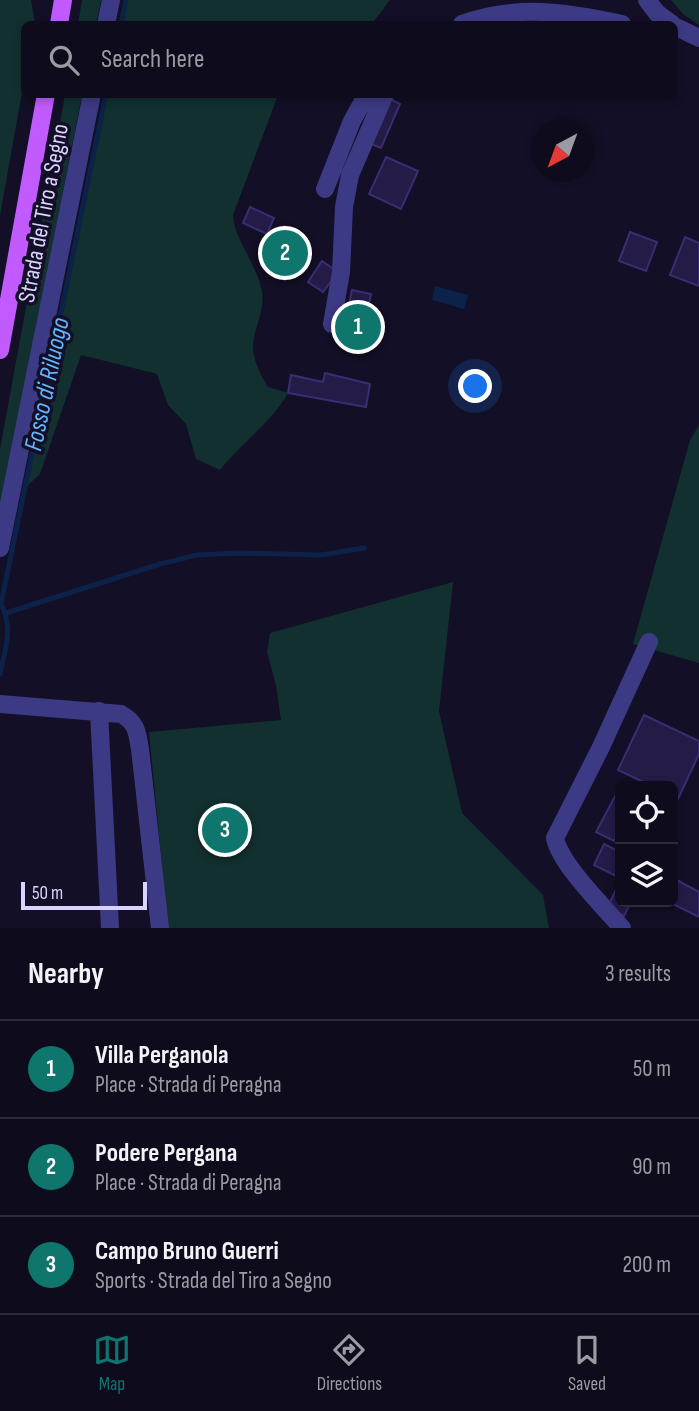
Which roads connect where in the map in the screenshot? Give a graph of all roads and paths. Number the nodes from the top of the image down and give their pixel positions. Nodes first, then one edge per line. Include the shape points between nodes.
1 (63, 0) edge
2 (111, 0) edge
3 (647, 0) edge
4 (60, 21) edge
5 (107, 21) edge
6 (473, 21) edge
7 (602, 21) edge
8 (668, 21) edge
9 (678, 28) edge
10 (699, 38) edge
11 (678, 41) edge
12 (699, 48) edge
13 (45, 98) edge
14 (91, 98) edge
15 (365, 98) edge
16 (382, 98) edge
17 (325, 189) dead end
18 (332, 324) dead end
19 (0, 350) edge
20 (0, 548) edge
21 (649, 642) dead end
22 (0, 704) edge
23 (99, 711) junction
24 (110, 928) edge
25 (160, 928) edge
26 (622, 928) edge

1 - 4 main road
2 - 5 street
3 - 8 street
6 - 7 street via 530,10
9 - 10 street
11 - 12 street
13 - 19 main road
14 - 20 street, Strada del Tiro a Segno
15 - 17 street
16 - 18 street via 348,183
21 - 26 street via 555,838 562,855
22 - 23 street
23 - 24 street
23 - 25 street via 121,714 137,729

